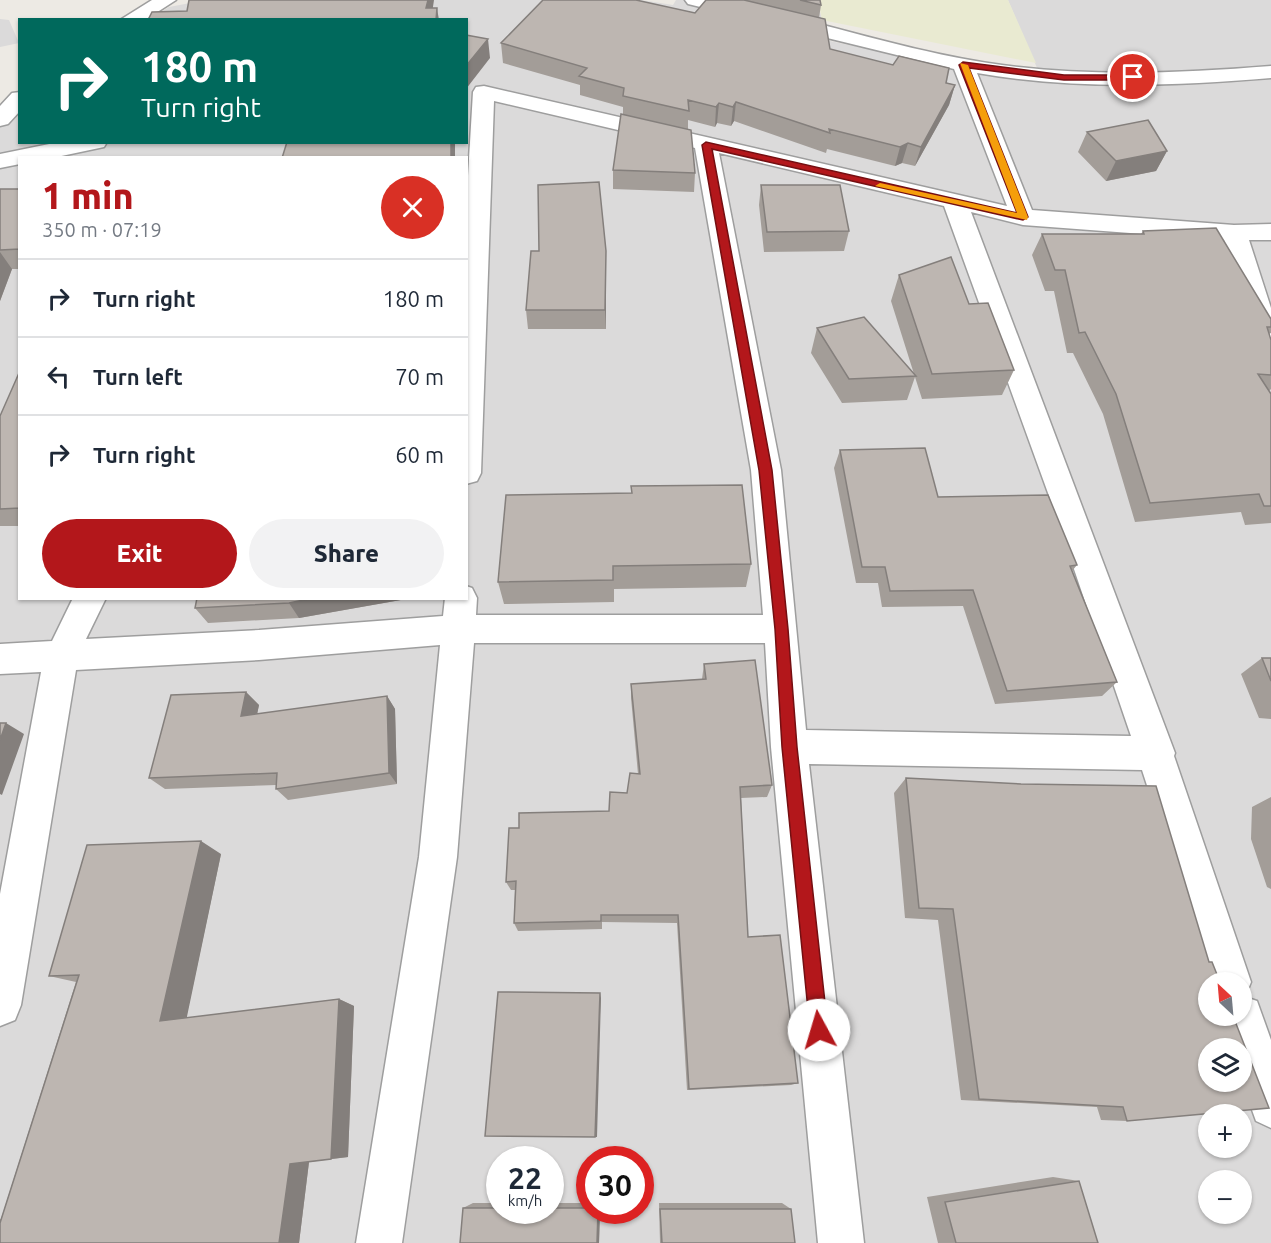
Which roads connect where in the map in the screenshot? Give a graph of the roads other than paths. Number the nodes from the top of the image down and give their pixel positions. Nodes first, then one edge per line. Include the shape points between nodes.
1 (166, 0) edge
2 (695, 0) edge
3 (134, 18) edge
4 (963, 65) junction
5 (1271, 72) edge
6 (475, 90) edge
7 (18, 100) edge
8 (0, 118) edge
9 (86, 144) edge
10 (706, 145) junction
11 (25, 156) edge
12 (18, 157) edge
13 (0, 161) edge
14 (955, 203) junction
15 (1023, 217) junction
16 (1271, 232) edge
17 (1234, 233) junction
18 (1271, 339) edge
19 (468, 388) edge
20 (89, 600) edge
21 (460, 614) edge
22 (782, 629) junction
23 (61, 657) junction
24 (0, 659) edge
25 (789, 747) junction
26 (1157, 753) junction
27 (1228, 972) edge
28 (0, 1005) edge
29 (1245, 1026) edge
30 (1271, 1106) edge
31 (380, 1243) edge
32 (841, 1243) edge

1 - 3 street
2 - 4 street
4 - 5 street via 1064,78 1206,78
4 - 15 street
6 - 10 street
6 - 19 street
7 - 8 street
9 - 11 street
10 - 14 street
10 - 22 street via 766,470
12 - 13 street
14 - 15 street
14 - 26 street
15 - 17 street
16 - 17 street
17 - 18 street
20 - 23 street
21 - 22 street
21 - 23 street via 259,645
21 - 31 street via 438,857
22 - 25 street
23 - 24 street
23 - 28 street
25 - 26 street
25 - 32 street
26 - 27 street
29 - 30 street

